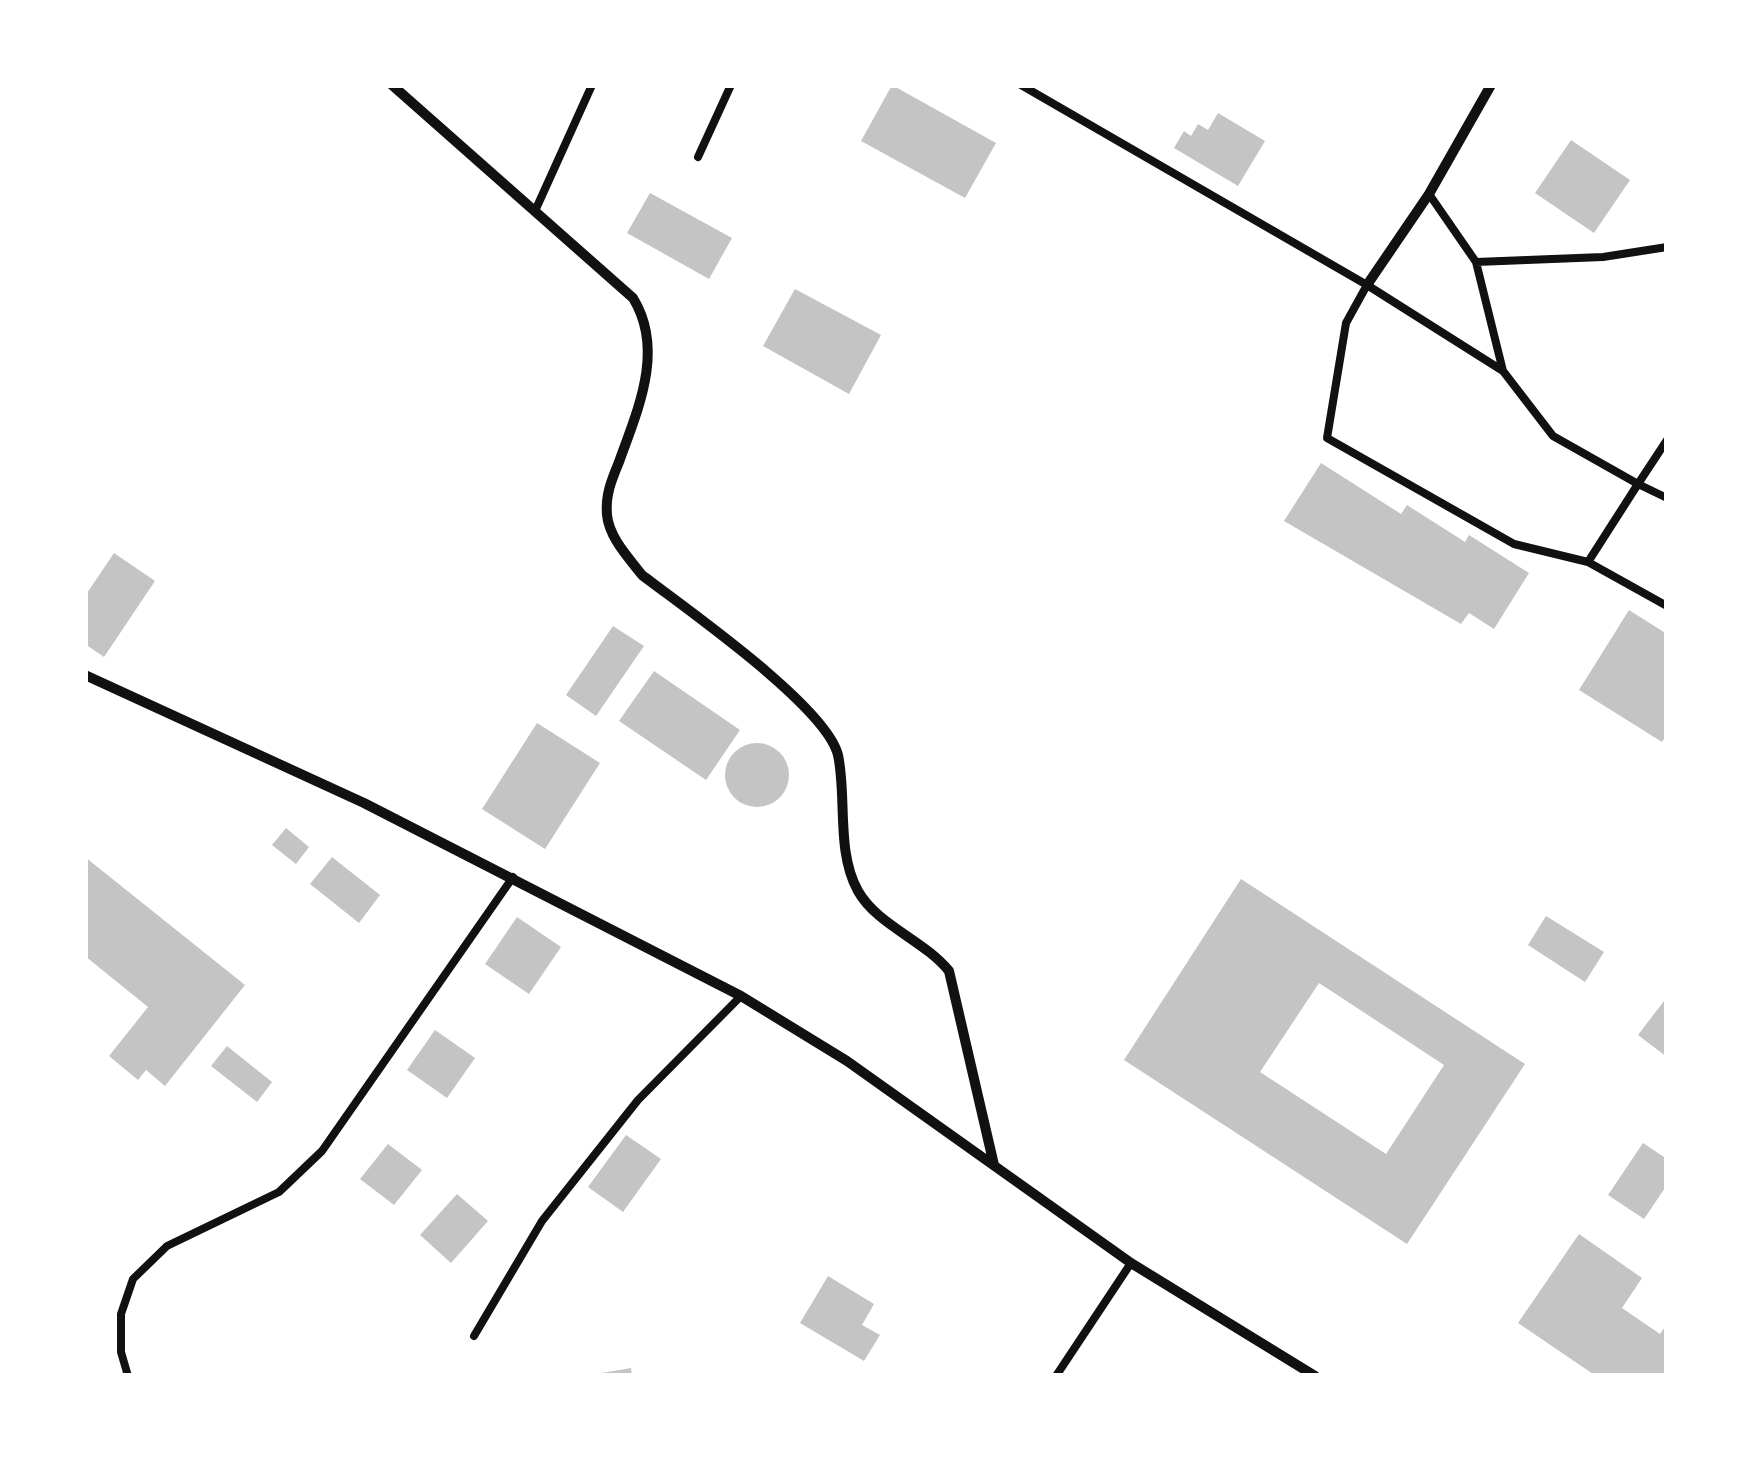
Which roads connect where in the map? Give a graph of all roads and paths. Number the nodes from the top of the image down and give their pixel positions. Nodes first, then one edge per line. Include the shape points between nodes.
1 (392, 85) edge
2 (592, 85) edge
3 (730, 85) edge
4 (1021, 85) edge
5 (1491, 85) edge
6 (698, 158) dead end
7 (1429, 194) junction
8 (535, 211) junction
9 (1667, 246) edge
10 (1476, 262) junction
11 (1368, 286) junction
12 (1503, 371) junction
13 (1667, 440) edge
14 (1638, 484) junction
15 (1667, 498) edge
16 (1588, 562) junction
17 (1667, 606) edge
18 (85, 675) edge
19 (513, 877) junction
20 (741, 996) junction
21 (994, 1166) junction
22 (1131, 1264) junction
23 (474, 1336) dead end
24 (128, 1376) edge
25 (1056, 1376) edge
26 (1315, 1376) edge

1 - 8 street
2 - 8 lane
3 - 6 lane
4 - 11 lane
5 - 7 street
7 - 10 lane
7 - 11 street
8 - 21 street via 633,298 644,316 648,360 638,410 607,492 607,518 620,547 642,574 812,712 837,749 848,862 858,890 949,971
9 - 10 lane
10 - 12 lane
11 - 12 lane
11 - 16 lane via 1346,323 1328,438 1514,544
12 - 14 lane via 1553,436
13 - 14 lane
14 - 15 lane
14 - 16 lane
16 - 17 lane
18 - 19 street
19 - 20 street
19 - 24 lane via 322,1151 278,1192 167,1246 133,1279 120,1314
20 - 21 street via 847,1061
20 - 23 lane via 638,1100 554,1206
21 - 22 street
22 - 25 lane
22 - 26 street

